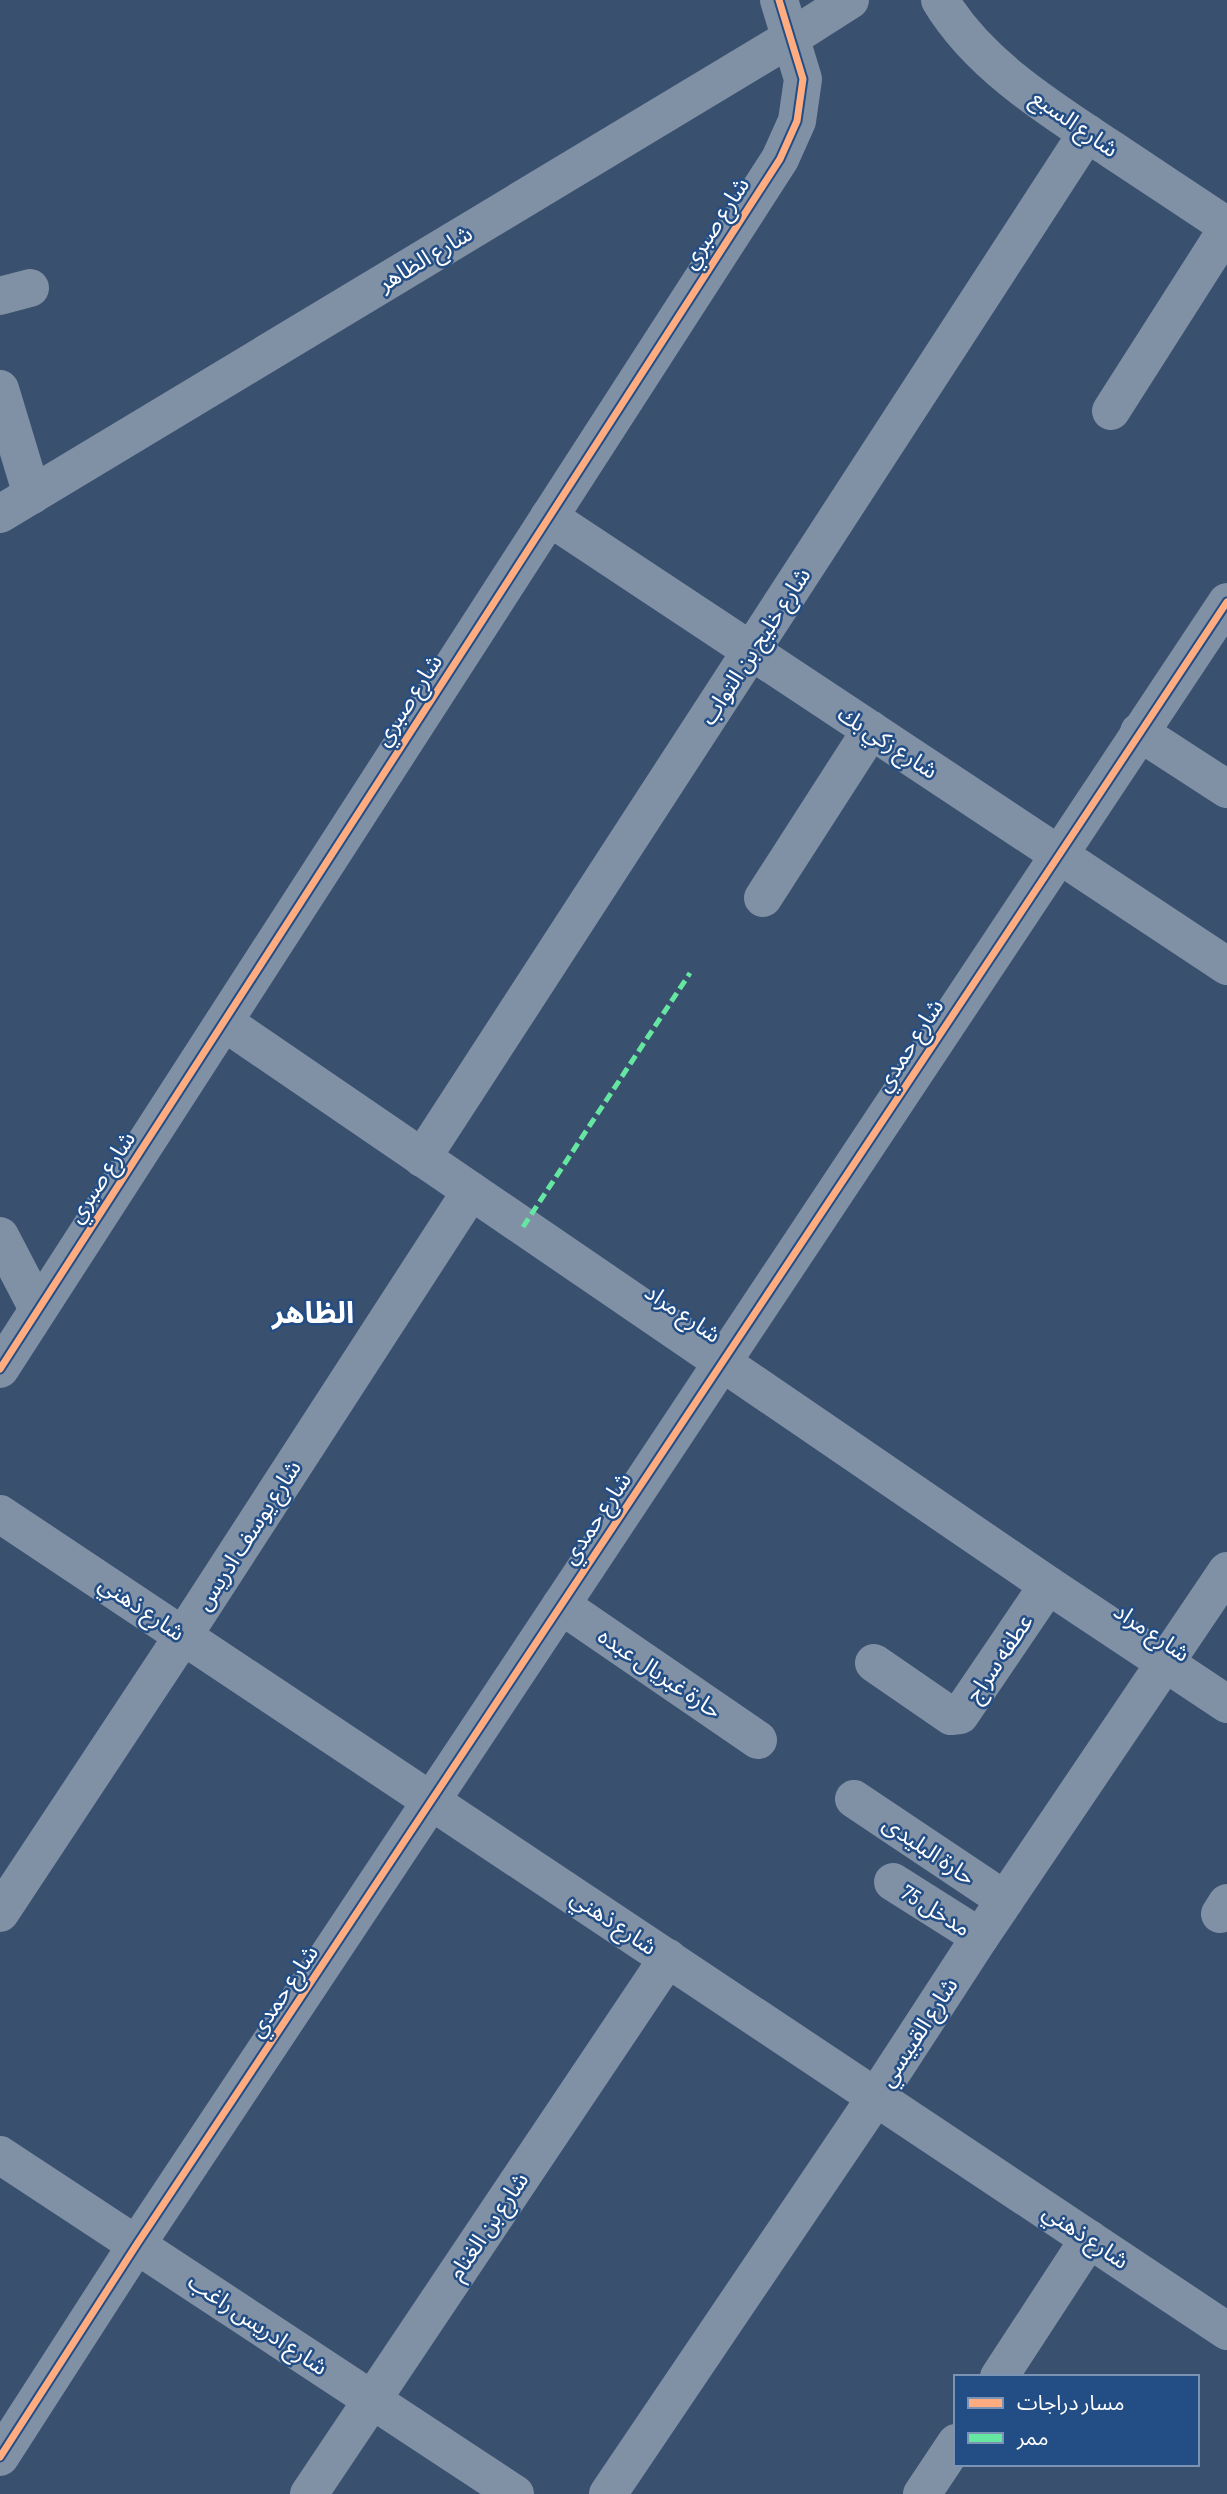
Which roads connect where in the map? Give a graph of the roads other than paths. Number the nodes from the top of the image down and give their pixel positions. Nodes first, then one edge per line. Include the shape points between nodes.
1 (779, 0) edge
2 (850, 0) edge
3 (940, 0) edge
4 (792, 37) junction
5 (1087, 133) junction
6 (1227, 227) edge
7 (0, 389) edge
8 (1111, 411) dead end
9 (16, 504) edge
10 (549, 517) junction
11 (1227, 602) edge
12 (1216, 641) edge
13 (751, 651) junction
14 (871, 730) junction
15 (1139, 732) junction
16 (1227, 789) edge
17 (1058, 854) junction
18 (763, 898) dead end
19 (1227, 966) edge
20 (223, 1022) junction
21 (422, 1158) junction
22 (471, 1191) junction
23 (0, 1236) edge
24 (38, 1309) junction
25 (722, 1363) junction
26 (0, 1369) edge
27 (0, 1514) edge
28 (1227, 1571) edge
29 (1048, 1585) junction
30 (561, 1605) junction
31 (183, 1636) junction
32 (874, 1663) dead end
33 (1165, 1664) junction
34 (1227, 1704) edge
35 (758, 1740) dead end
36 (854, 1799) dead end
37 (433, 1802) junction
38 (893, 1882) dead end
39 (1005, 1900) junction
40 (0, 1913) edge
41 (979, 1937) junction
42 (668, 1958) junction
43 (876, 2097) junction
44 (0, 2155) edge
45 (1089, 2239) junction
46 (138, 2244) junction
47 (1227, 2330) edge
48 (1000, 2375) edge
49 (372, 2399) junction
50 (954, 2446) edge
51 (0, 2457) edge
52 (309, 2494) edge
53 (515, 2494) edge
54 (608, 2494) edge
55 (922, 2494) edge

1 - 4 street, شارع صبري
2 - 4 street, شارع الظاهر
3 - 5 street, شارع السبع via 954,24 996,64
4 - 9 street, شارع الظاهر
4 - 10 street, شارع صبري via 803,79 797,121 780,159
5 - 6 street, شارع السبع
5 - 13 street, شارع خليج بن التواب
6 - 8 street
7 - 9 street
10 - 13 street, شارع زكي بك
10 - 20 street, شارع صبري
11 - 12 street, شارع حمدي
12 - 15 street, شارع حمدي
13 - 14 street, شارع زكي بك
13 - 21 street, شارع خليج بن التواب
14 - 17 street, شارع زكي بك
14 - 18 street
15 - 16 street
15 - 17 street, شارع حمدي
17 - 19 street, شارع زكي بك
17 - 25 street, شارع حمدي
20 - 21 street, شارع مراد
20 - 24 street, شارع صبري
21 - 22 street, شارع مراد
22 - 25 street, شارع مراد
22 - 31 street, شارع يوسف ادريس
23 - 24 street
24 - 26 street, شارع صبري
25 - 29 street, شارع مراد
25 - 30 street, شارع حمدي
27 - 31 street, شارع ذهني
28 - 33 street, شارع القبيسي
29 - 32 street, عطفه سراج via 960,1716 951,1716
29 - 33 street, شارع مراد
30 - 35 street, حارة غبريال عبده
30 - 37 street, شارع حمدي
31 - 37 street, شارع ذهني
31 - 40 street, شارع يوسف ادريس
33 - 34 street, شارع مراد
33 - 39 street, شارع القبيسي
36 - 39 street, حارة البليدى
37 - 42 street, شارع ذهني
37 - 46 street, شارع حمدي
38 - 41 street, مدخل 75
39 - 41 street, شارع القبيسي
41 - 43 street, شارع القبيسي
42 - 43 street, شارع ذهني
42 - 49 street, شارع بن الغنام
43 - 45 street, شارع ذهني
43 - 54 street, شارع القبيسي
44 - 46 street, شارع ادريس راغب
45 - 47 street, شارع ذهني
45 - 48 street
46 - 49 street, شارع ادريس راغب
46 - 51 street, شارع حمدي
49 - 52 street, شارع بن الغنام
49 - 53 street, شارع ادريس راغب
50 - 55 street

